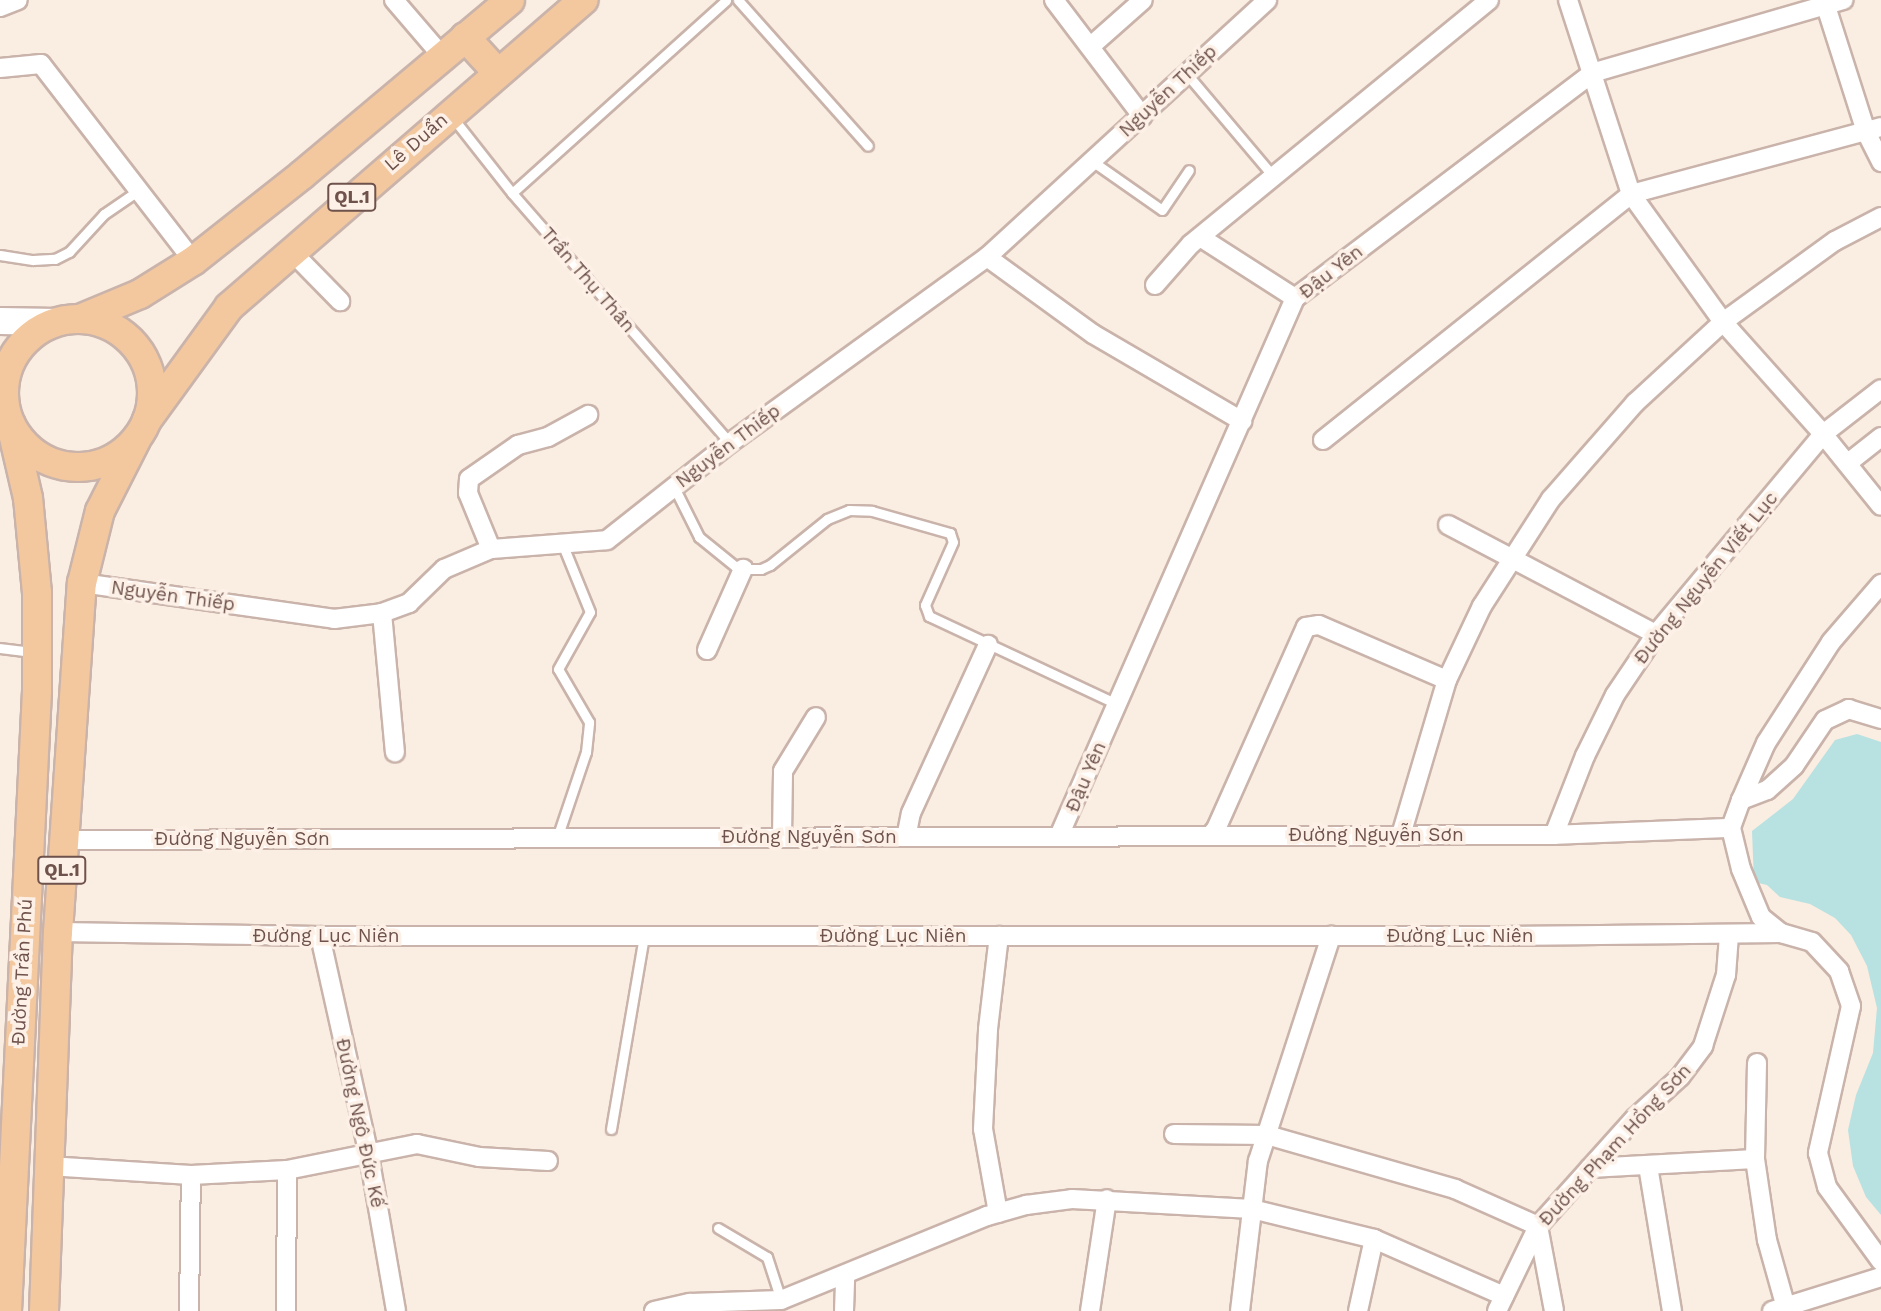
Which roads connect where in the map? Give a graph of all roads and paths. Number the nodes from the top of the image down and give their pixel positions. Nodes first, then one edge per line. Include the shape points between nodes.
1 (18, 0) edge
2 (394, 0) edge
3 (510, 0) edge
4 (584, 0) edge
5 (726, 0) edge
6 (738, 0) edge
7 (1054, 0) edge
8 (1143, 0) edge
9 (1267, 0) edge
10 (1489, 0) edge
11 (1568, 0) edge
12 (1844, 0) edge
13 (1825, 2) edge
14 (0, 7) edge
15 (465, 37) junction
16 (1090, 46) junction
17 (442, 56) junction
18 (0, 68) edge
19 (498, 73) junction
20 (1186, 73) junction
21 (1592, 73) junction
22 (449, 114) junction
23 (1142, 116) junction
24 (1874, 130) edge
25 (867, 146) dead end
26 (1092, 162) junction
27 (1881, 162) edge
28 (1189, 170) dead end
29 (1273, 176) junction
30 (139, 190) junction
31 (512, 193) junction
32 (1631, 194) junction
33 (1881, 218) edge
34 (1200, 237) junction
35 (292, 252) junction
36 (0, 255) edge
37 (987, 257) junction
38 (193, 261) junction
39 (1155, 285) dead end
40 (1295, 298) junction
41 (340, 301) dead end
42 (68, 320) junction
43 (0, 321) edge
44 (1723, 322) junction
45 (1881, 389) edge
46 (588, 415) dead end
47 (6, 419) edge
48 (1242, 421) junction
49 (141, 430) junction
50 (1823, 434) junction
51 (1323, 440) dead end
52 (1880, 440) edge
53 (730, 443) junction
54 (1848, 463) junction
55 (674, 487) junction
56 (1881, 506) edge
57 (1448, 525) dead end
58 (562, 543) junction
59 (491, 549) junction
60 (1511, 557) junction
61 (743, 569) junction
62 (82, 583) junction
63 (1881, 584) edge
64 (382, 613) junction
65 (1656, 634) junction
66 (988, 645) junction
67 (0, 648) edge
68 (707, 650) dead end
69 (37, 652) junction
70 (1447, 680) junction
71 (1117, 704) junction
72 (816, 717) dead end
73 (1881, 719) edge
74 (395, 752) dead end
75 (1741, 800) junction
76 (1731, 828) junction
77 (1401, 835) junction
78 (1554, 835) junction
79 (1059, 836) junction
80 (1210, 836) junction
81 (782, 837) junction
82 (911, 837) junction
83 (557, 838) junction
84 (64, 840) junction
85 (24, 930) junction
86 (58, 932) junction
87 (1781, 933) junction
88 (1729, 935) junction
89 (320, 936) junction
90 (644, 936) junction
91 (999, 936) junction
92 (1331, 936) junction
93 (1757, 1063) dead end
94 (611, 1129) dead end
95 (1174, 1134) dead end
96 (1267, 1135) junction
97 (369, 1156) junction
98 (1755, 1159) junction
99 (548, 1161) dead end
100 (48, 1166) junction
101 (1648, 1166) junction
102 (1590, 1168) junction
103 (287, 1170) junction
104 (191, 1175) junction
105 (1107, 1199) junction
106 (1252, 1209) junction
107 (998, 1213) junction
108 (1538, 1226) junction
109 (718, 1228) dead end
110 (1374, 1238) junction
111 (1881, 1261) edge
112 (845, 1275) junction
113 (1881, 1277) edge
114 (782, 1300) junction
115 (1501, 1303) edge
116 (1782, 1310) edge
117 (7, 1311) edge
118 (44, 1311) edge
119 (189, 1311) edge
120 (286, 1311) edge
121 (396, 1311) edge
122 (654, 1311) edge
123 (844, 1311) edge
124 (1090, 1311) edge
125 (1240, 1311) edge
126 (1357, 1311) edge
127 (1554, 1311) edge
128 (1672, 1311) edge

1 - 14 street
2 - 17 street
3 - 15 main road, QL.1
4 - 19 main road, Lê Duẩn / QL.1
5 - 31 lane
6 - 25 lane
7 - 16 street
8 - 16 street
9 - 20 street, Nguyễn Thiếp
10 - 29 street
11 - 21 street
12 - 13 street, Đậu Yên
13 - 21 street, Đậu Yên
13 - 24 street
15 - 17 main road, QL.1
15 - 19 main road
16 - 23 street
17 - 38 main road, QL.1
18 - 30 street via 41,64
19 - 22 main road, Lê Duẩn / QL.1
20 - 23 street, Nguyễn Thiếp
20 - 29 lane
21 - 32 street
21 - 40 street, Đậu Yên
22 - 31 lane, Trần Thụ Thân
22 - 35 main road, Lê Duẩn / QL.1
23 - 26 street, Nguyễn Thiếp
24 - 27 street
24 - 32 street
26 - 28 lane via 1162,210
26 - 37 street, Nguyễn Thiếp
29 - 34 street
30 - 36 lane via 104,214 62,256 33,260
30 - 38 street
31 - 53 lane, Trần Thụ Thân
32 - 44 street
32 - 51 street
33 - 44 street via 1835,241
34 - 39 street
34 - 40 street
35 - 41 street
35 - 49 main road, Lê Duẩn / QL.1 via 229,307
37 - 48 street via 1093,334
37 - 53 street, Nguyễn Thiếp
38 - 42 main road, QL.1 via 140,295
40 - 48 street, Đậu Yên
42 - 43 main road
42 - 47 main road, QL.1 via 34,333 16,352 6,376
42 - 49 main road, QL.1 via 103,323 124,335 140,352 152,397
44 - 50 street
44 - 60 street via 1597,445 1551,499
45 - 50 street, Đường Nguyễn Viết Lục
46 - 59 street via 548,437 518,445 469,479 468,493
47 - 49 main road, QL.1 via 26,447 47,461 71,468 97,466 118,456
47 - 69 main road, Đường Trần Phú / QL.1 via 27,498 37,593
48 - 71 street, Đậu Yên
49 - 62 main road, Đường Trần Phú / QL.1 via 100,511
50 - 54 street
50 - 65 street, Đường Nguyễn Viết Lục
52 - 54 street
53 - 55 street, Nguyễn Thiếp
54 - 56 street
55 - 58 street, Nguyễn Thiếp via 607,540
55 - 61 lane via 699,537
57 - 60 street
58 - 59 street, Nguyễn Thiếp
58 - 83 lane via 590,612 558,669 589,722 586,752
59 - 64 street, Nguyễn Thiếp via 444,569 409,603
60 - 65 street
60 - 70 street
61 - 66 lane via 769,565 827,519 849,510 872,511 950,533 953,542 925,612
61 - 68 street
62 - 64 street, Nguyễn Thiếp via 334,619
62 - 84 main road, Đường Trần Phú / QL.1
63 - 75 street via 1831,642 1766,743
64 - 74 street
65 - 78 street, Đường Nguyễn Viết Lục via 1615,695
66 - 71 lane
66 - 82 street via 911,813 907,833
67 - 69 lane
69 - 85 main road, Đường Trần Phú / QL.1
70 - 77 street
70 - 80 street via 1320,625 1306,627
71 - 79 street, Đậu Yên
72 - 81 street via 783,771
73 - 75 street via 1849,709 1825,720 1794,766 1767,790
75 - 76 street
76 - 78 street, Đường Nguyễn Sơn
76 - 87 street via 1741,869 1761,917
77 - 78 street, Đường Nguyễn Sơn
77 - 80 street, Đường Nguyễn Sơn
79 - 80 street, Đường Nguyễn Sơn
79 - 82 street, Đường Nguyễn Sơn
81 - 82 street, Đường Nguyễn Sơn
81 - 83 street, Đường Nguyễn Sơn
83 - 84 street, Đường Nguyễn Sơn
84 - 86 main road, Đường Trần Phú / QL.1
85 - 86 main road
85 - 117 main road, Đường Trần Phú / QL.1
86 - 89 street, Đường Lục Niên
86 - 100 main road, Đường Trần Phú / QL.1
87 - 88 street, Đường Lục Niên
87 - 111 street via 1812,942 1839,971 1851,1006 1818,1153 1827,1187
88 - 92 street, Đường Lục Niên
88 - 102 street, Đường Phạm Hồng Sơn via 1726,975 1703,1046 1680,1077
89 - 90 street, Đường Lục Niên
89 - 97 street, Đường Ngô Đức Kế
90 - 91 street, Đường Lục Niên
90 - 94 lane
91 - 92 street, Đường Lục Niên
91 - 107 street via 983,1129
92 - 96 street
93 - 98 street
95 - 96 street
96 - 106 street via 1258,1161
96 - 108 street via 1455,1189
97 - 99 street via 417,1144 479,1157
97 - 103 street
97 - 121 street, Đường Ngô Đức Kế
98 - 101 street
98 - 116 street
100 - 104 street
100 - 118 main road, Đường Trần Phú / QL.1
101 - 102 street
101 - 128 street
102 - 108 street, Đường Phạm Hồng Sơn
103 - 104 street
103 - 120 street
104 - 119 street
105 - 106 street
105 - 107 street via 1047,1202
105 - 124 street
106 - 110 street
106 - 125 street
107 - 112 street
108 - 115 street, Đường Phạm Hồng Sơn
108 - 127 street
109 - 114 lane via 767,1257
110 - 115 street
110 - 126 street
112 - 114 street
112 - 123 street
113 - 116 street
114 - 122 street via 690,1303

